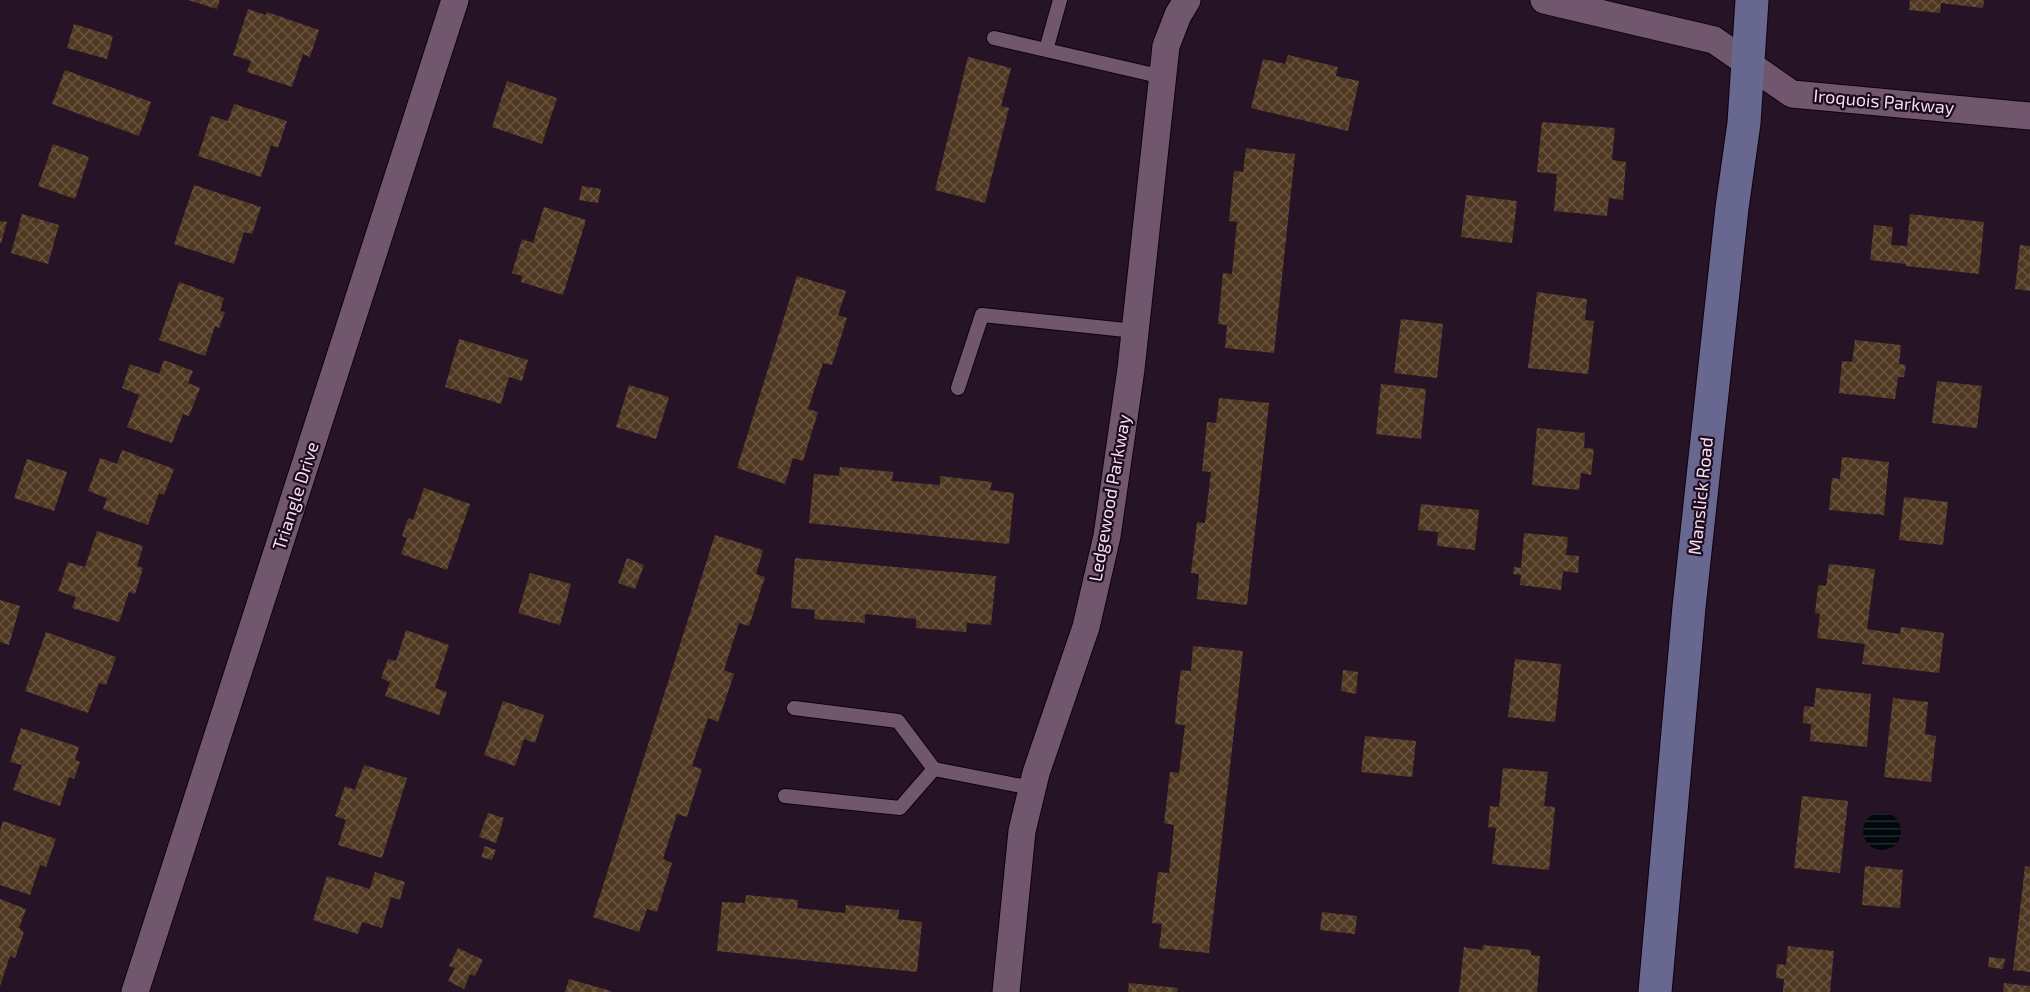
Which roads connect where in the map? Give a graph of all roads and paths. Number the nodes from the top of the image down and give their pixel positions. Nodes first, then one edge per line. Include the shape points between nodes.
1 (455, 0) edge
2 (1060, 0) edge
3 (1187, 0) edge
4 (1544, 0) edge
5 (1752, 0) edge
6 (994, 38) dead end
7 (1046, 50) junction
8 (1747, 63) junction
9 (1163, 77) junction
10 (2030, 116) edge
11 (1135, 331) junction
12 (958, 388) dead end
13 (794, 708) dead end
14 (934, 769) junction
15 (1032, 788) junction
16 (784, 796) dead end
17 (135, 992) edge
18 (1006, 992) edge
19 (1655, 992) edge

1 - 17 street, Triangle Drive
2 - 7 lane
3 - 9 street, Ledgewood Parkway via 1166,46
4 - 8 street via 1714,40
5 - 8 main road, Manslick Road
6 - 7 lane
7 - 9 lane
8 - 10 street, Iroquois Parkway via 1792,94
8 - 19 main road, Manslick Road via 1744,123 1689,607
9 - 11 street, Ledgewood Parkway
11 - 12 lane via 982,315
11 - 15 street, Ledgewood Parkway via 1107,536 1086,627
13 - 14 lane via 898,721
14 - 15 lane
14 - 16 lane via 900,808
15 - 18 street, Ledgewood Parkway via 1022,831

